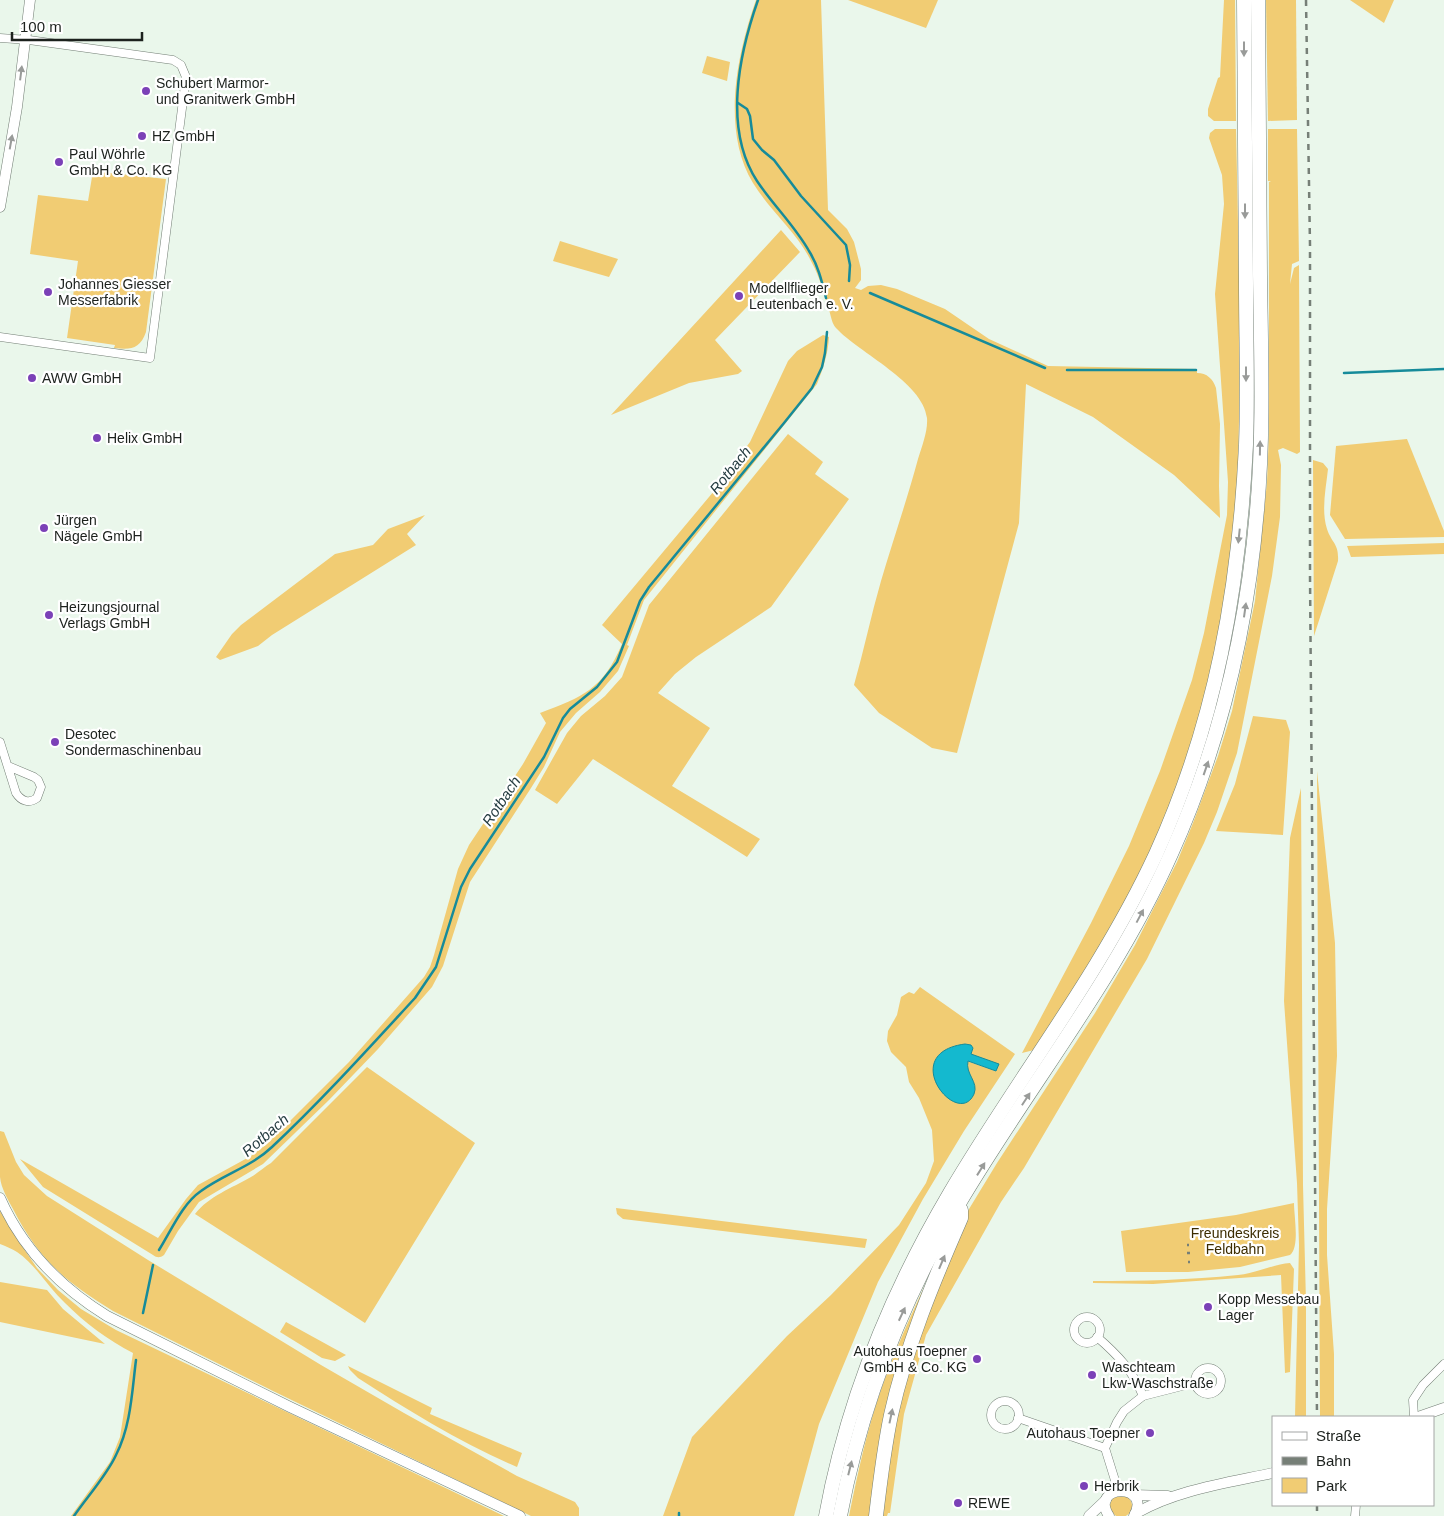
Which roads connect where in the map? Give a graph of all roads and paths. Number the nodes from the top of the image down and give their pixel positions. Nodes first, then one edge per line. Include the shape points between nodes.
1 (30, 0) edge
2 (1244, 0) edge
3 (1258, 0) edge
4 (0, 38) edge
5 (25, 40) junction
6 (0, 207) edge
7 (0, 337) edge
8 (0, 742) edge
9 (8, 766) junction
10 (0, 1198) edge
11 (962, 1198) junction
12 (1097, 1338) dead end
13 (1444, 1364) edge
14 (1194, 1383) dead end
15 (1143, 1396) junction
16 (1444, 1408) edge
17 (1414, 1416) edge
18 (1421, 1416) edge
19 (1018, 1418) dead end
20 (1105, 1448) junction
21 (1272, 1473) edge
22 (1118, 1490) junction
23 (1133, 1495) junction
24 (1179, 1495) junction
25 (1106, 1500) junction
26 (1134, 1515) edge
27 (520, 1516) edge
28 (826, 1516) edge
29 (840, 1516) edge
30 (876, 1516) edge
31 (1088, 1516) edge
32 (1109, 1516) edge

1 - 5 main road
2 -> 28 highway via 1246,445 1232,592 1220,664 1208,710 1180,798 1129,907 1087,980 952,1190 892,1302 852,1408
11 -> 3 highway via 1095,994 1139,919 1200,786 1229,685 1242,627 1258,507 1261,322
4 - 5 street
6 -> 5 main road
5 - 7 street via 173,60 185,71 186,85 150,358
8 - 9 street
9 - 9 street via 18,796 25,801 37,798 41,791 38,780
10 - 27 main road via 25,1243 59,1282 82,1301 290,1407
29 -> 11 highway via 854,1449 881,1366 916,1283
30 -> 11 highway via 898,1386 916,1330 961,1218
12 - 15 street via 1123,1360
13 - 17 street via 1413,1400
14 - 15 street
15 - 20 street via 1124,1411
16 - 18 main road
19 - 20 street
20 - 22 street
21 - 24 main road
22 - 23 main road
22 - 25 main road
23 - 24 main road
23 - 26 main road via 1137,1505
24 - 26 main road
25 - 31 main road
25 - 32 main road

